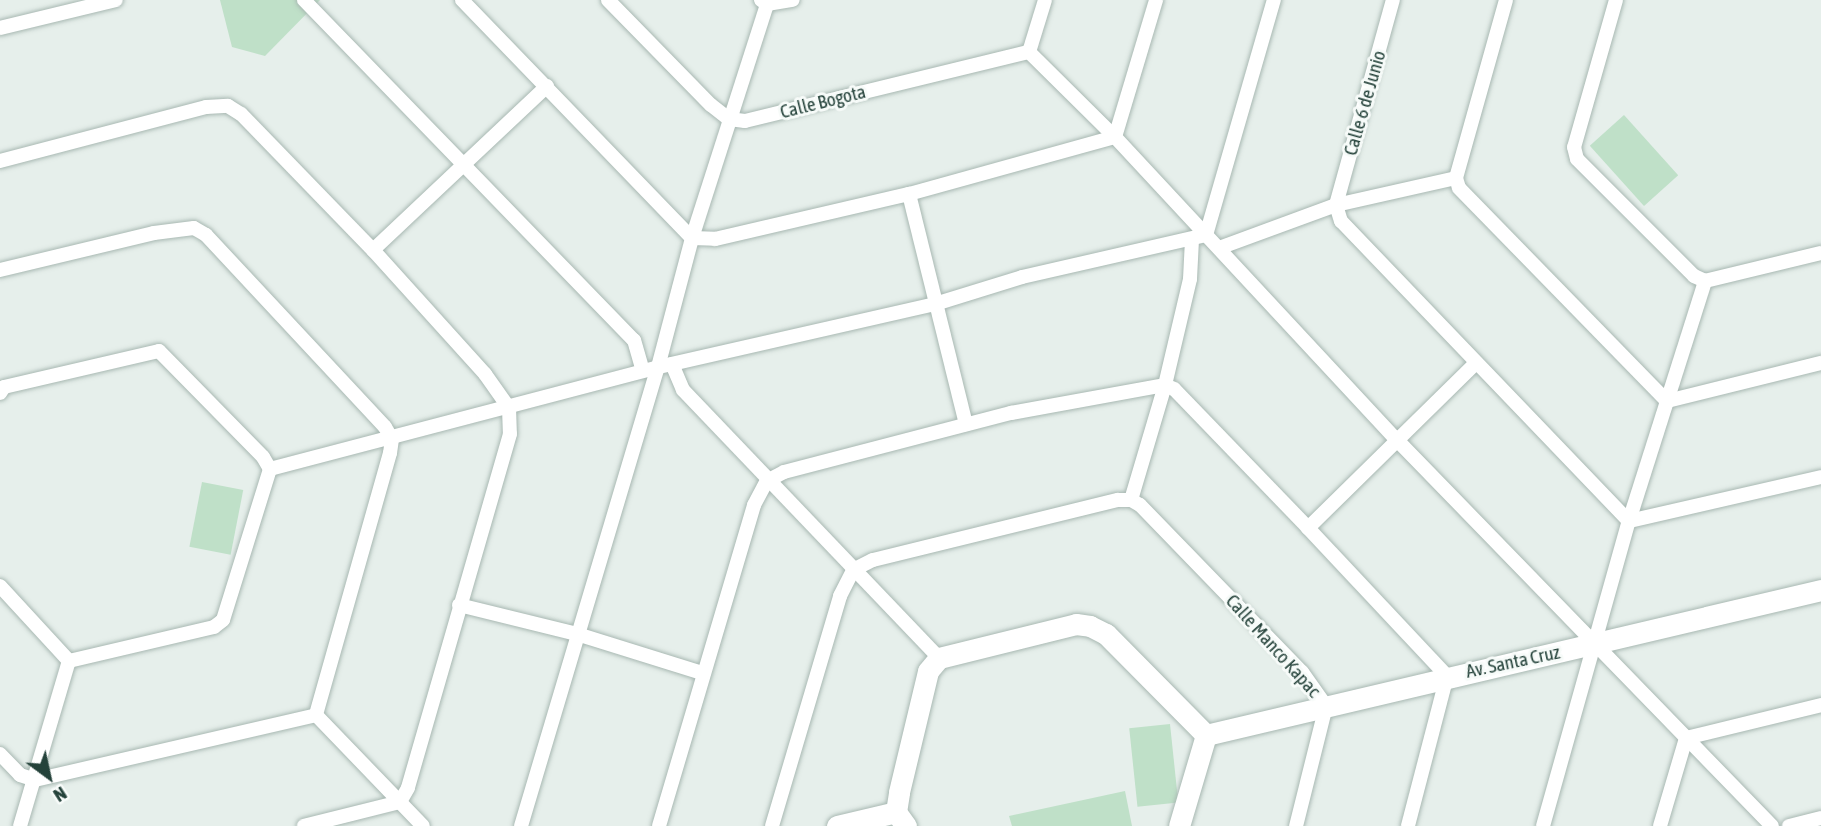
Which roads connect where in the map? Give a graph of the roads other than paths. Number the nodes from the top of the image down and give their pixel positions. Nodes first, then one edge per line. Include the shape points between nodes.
1 (116, 0) edge
2 (304, 0) edge
3 (462, 0) edge
4 (608, 0) edge
5 (793, 0) edge
6 (1045, 0) edge
7 (1156, 0) edge
8 (1274, 0) edge
9 (1393, 0) edge
10 (1506, 0) edge
11 (1616, 0) edge
12 (764, 2) edge
13 (0, 28) edge
14 (1030, 52) junction
15 (547, 86) junction
16 (729, 119) junction
17 (1115, 137) junction
18 (0, 161) edge
19 (463, 163) junction
20 (1456, 178) junction
21 (909, 194) junction
22 (1336, 205) junction
23 (1199, 237) junction
24 (692, 238) junction
25 (1219, 248) junction
26 (373, 250) junction
27 (1821, 253) edge
28 (0, 270) edge
29 (1705, 281) junction
30 (935, 304) junction
31 (1476, 363) junction
32 (1821, 363) edge
33 (665, 365) junction
34 (643, 371) junction
35 (1165, 384) junction
36 (1, 387) edge
37 (1667, 401) junction
38 (509, 408) junction
39 (966, 424) junction
40 (391, 439) junction
41 (1396, 440) junction
42 (270, 469) junction
43 (1821, 477) edge
44 (767, 481) junction
45 (1131, 500) junction
46 (1629, 521) junction
47 (1308, 528) junction
48 (853, 570) junction
49 (0, 586) edge
50 (1821, 590) edge
51 (459, 605) junction
52 (577, 634) junction
53 (1593, 645) junction
54 (939, 658) junction
55 (69, 661) junction
56 (702, 673) junction
57 (1447, 676) junction
58 (1821, 705) edge
59 (1326, 706) junction
60 (316, 715) junction
61 (1206, 735) junction
62 (1686, 738) junction
63 (0, 754) edge
64 (35, 780) junction
65 (400, 802) junction
66 (1821, 818) edge
67 (901, 819) edge
68 (20, 826) edge
69 (304, 826) edge
70 (423, 826) edge
71 (521, 826) edge
72 (659, 826) edge
73 (772, 826) edge
74 (837, 826) edge
75 (1179, 826) edge
76 (1296, 826) edge
77 (1408, 826) edge
78 (1543, 826) edge
79 (1660, 826) edge
80 (1772, 826) edge
81 (1789, 826) edge

1 - 13 street
2 - 19 street
3 - 15 street
4 - 16 street
5 - 12 street
6 - 14 street
7 - 17 street
8 - 23 street
9 - 22 street, Calle 6 de Junio
10 - 20 street
11 - 29 street via 1574,147 1577,159 1694,276
12 - 16 street
14 - 16 street, Calle Bogota via 745,121
14 - 17 street
15 - 19 street
15 - 24 street
16 - 24 street
17 - 21 street
17 - 23 street
18 - 26 street via 206,107 228,106
19 - 26 street
19 - 34 street via 634,340
20 - 22 street
20 - 37 street via 1459,188
21 - 24 street via 715,239
21 - 30 street
22 - 25 street
22 - 31 street via 1341,221
23 - 25 street
23 - 30 street via 1022,277
23 - 35 street
24 - 33 street
25 - 41 street
26 - 38 street via 485,374
27 - 29 street
28 - 40 street via 154,233 194,228 379,420
29 - 37 street
30 - 33 street
30 - 39 street
31 - 41 street
31 - 46 street
32 - 37 street
33 - 34 street
33 - 44 street
33 - 52 street
34 - 38 street
35 - 39 street
35 - 45 street
35 - 47 street
36 - 42 street via 159,351
37 - 46 street
38 - 40 street
38 - 51 street via 510,434
39 - 44 street via 784,472
40 - 42 street
40 - 60 street
41 - 47 street
41 - 53 street
42 - 55 street via 223,620 214,627
43 - 46 street
44 - 48 street
44 - 56 street via 754,505
45 - 48 street via 873,560
45 - 59 street, Calle Manco Kapac via 1302,672
46 - 53 street
47 - 57 street
48 - 54 street
48 - 73 street via 840,596
49 - 55 street
50 - 53 street, Av. Santa Cruz
51 - 52 street
51 - 65 street via 408,788
52 - 56 street
52 - 71 street
53 - 57 street, Av. Santa Cruz
53 - 62 street
53 - 78 street
54 - 61 street via 1076,624 1090,626 1105,634
54 - 67 street via 928,671
55 - 64 street
56 - 72 street
57 - 59 street, Av. Santa Cruz
57 - 77 street
58 - 62 street
59 - 61 street, Av. Santa Cruz
59 - 76 street, Calle Manco Kapac
60 - 64 street
60 - 65 street
61 - 75 street
62 - 79 street
62 - 80 street
63 - 64 street via 20,775
64 - 68 street
65 - 69 street
65 - 70 street
66 - 81 street
67 - 74 street

